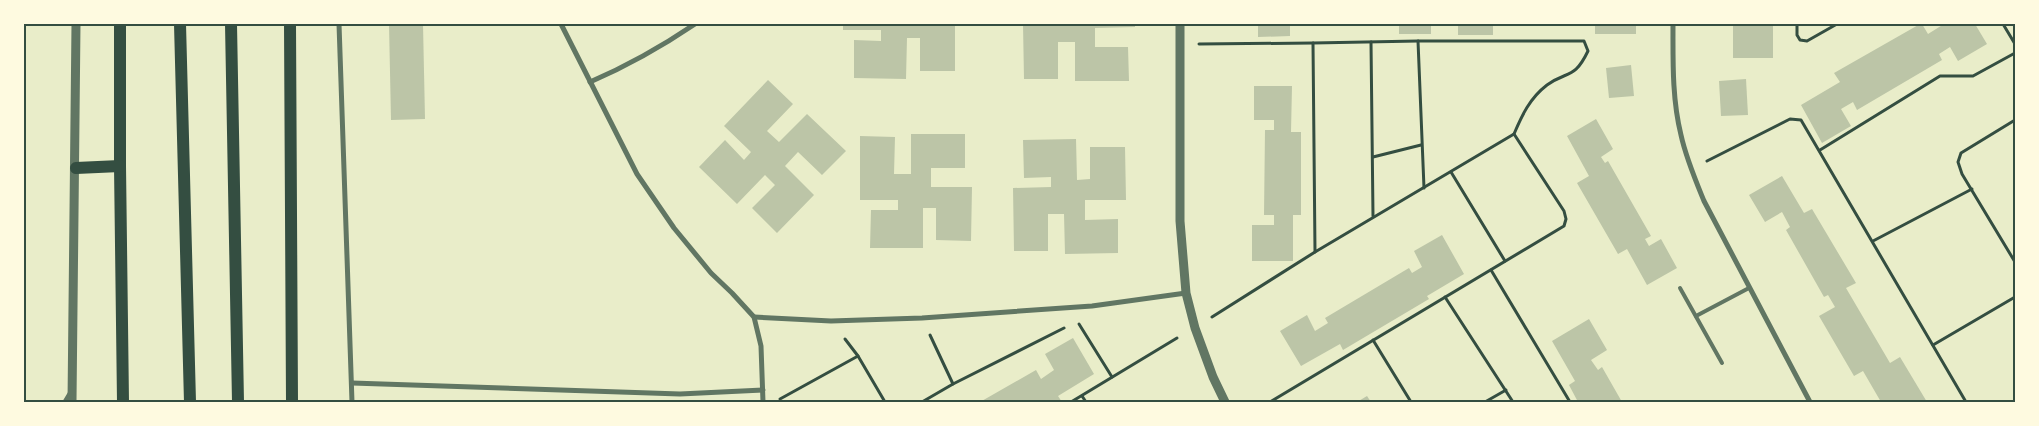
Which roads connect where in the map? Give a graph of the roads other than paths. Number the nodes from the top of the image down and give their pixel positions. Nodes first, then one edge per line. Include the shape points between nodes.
1 (76, 24) edge
2 (120, 24) edge
3 (180, 24) edge
4 (231, 24) edge
5 (290, 24) edge
6 (339, 24) edge
7 (561, 24) edge
8 (695, 24) edge
9 (1180, 24) edge
10 (1673, 24) edge
11 (590, 82) junction
12 (120, 166) junction
13 (76, 168) junction
14 (1680, 288) dead end
15 (1749, 288) junction
16 (1186, 293) junction
17 (1696, 316) junction
18 (754, 317) junction
19 (1722, 363) dead end
20 (352, 383) junction
21 (72, 390) junction
22 (763, 390) junction
23 (65, 402) edge
24 (72, 402) edge
25 (123, 402) edge
26 (190, 402) edge
27 (238, 402) edge
28 (292, 402) edge
29 (352, 402) edge
30 (763, 402) edge
31 (1225, 402) edge
32 (1810, 402) edge

1 - 13 street
2 - 12 main road
3 - 26 main road
4 - 27 main road
5 - 28 main road
6 - 20 street
7 - 11 street
8 - 11 street via 665,45
9 - 16 street via 1180,222
10 - 15 street via 1675,98 1680,134 1690,169
11 - 18 street via 637,174 669,220 711,273
12 - 13 main road
12 - 25 main road
13 - 21 street
14 - 17 lane
15 - 17 lane
15 - 32 street
16 - 18 street via 1092,306 922,318 831,321
16 - 31 street via 1212,377
17 - 19 lane
18 - 22 street via 761,346
20 - 22 street via 680,394
20 - 29 street
21 - 23 street
21 - 24 street
22 - 30 street

